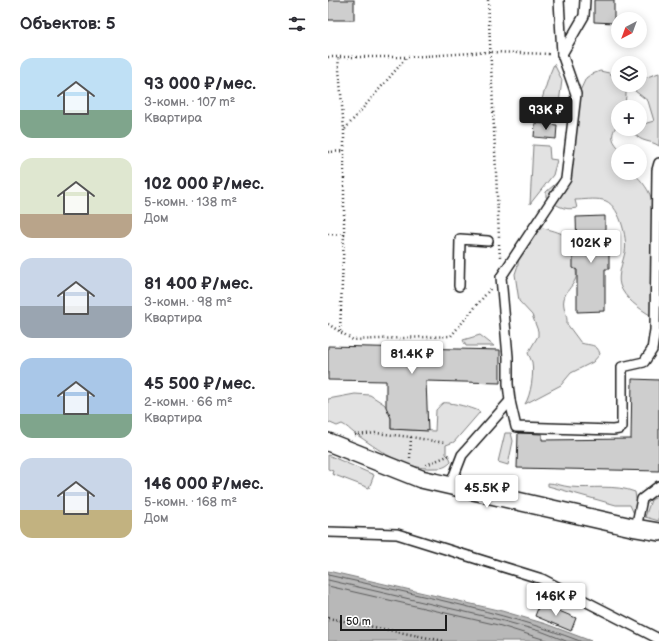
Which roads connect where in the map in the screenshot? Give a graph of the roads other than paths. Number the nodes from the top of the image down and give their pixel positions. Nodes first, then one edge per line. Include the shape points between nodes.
1 (559, 0) edge
2 (585, 0) edge
3 (562, 54) junction
4 (659, 163) edge
5 (488, 241) dead end
6 (459, 286) dead end
7 (657, 329) edge
8 (510, 401) junction
9 (328, 442) edge
10 (450, 486) junction
11 (659, 486) edge
12 (636, 528) junction
13 (328, 532) edge
14 (659, 532) edge
15 (659, 639) edge

1 - 3 lane
2 - 3 lane via 584,16
3 - 8 lane via 576,94 566,178 501,276
4 - 7 lane
5 - 6 lane via 460,239
7 - 8 lane via 652,350 644,362 622,367 622,425 619,429 516,427
8 - 10 lane via 462,455
9 - 10 street via 421,479
10 - 12 street
11 - 12 lane via 642,499
12 - 14 street
13 - 15 lane via 397,534 542,579

